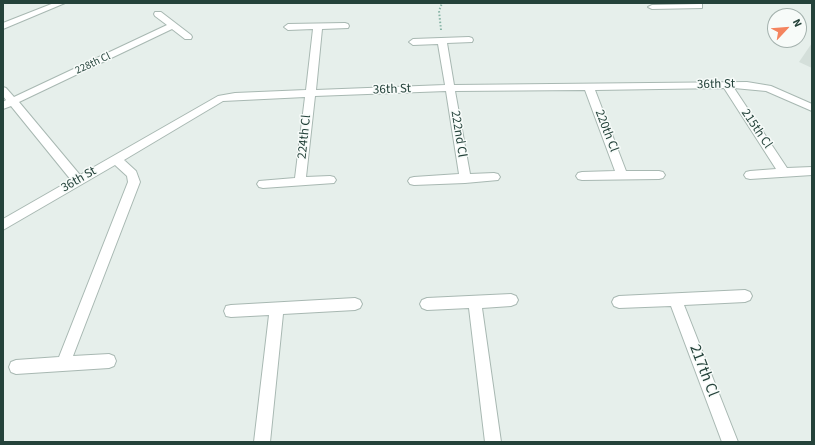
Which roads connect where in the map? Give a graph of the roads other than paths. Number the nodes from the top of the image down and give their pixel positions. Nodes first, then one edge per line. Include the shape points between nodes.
1 (62, 3) edge
2 (676, 5) edge
3 (699, 6) dead end
4 (652, 7) dead end
5 (158, 14) dead end
6 (3, 26) edge
7 (172, 26) junction
8 (345, 26) dead end
9 (288, 27) dead end
10 (318, 27) junction
11 (188, 37) dead end
12 (442, 40) junction
13 (469, 40) dead end
14 (413, 42) dead end
15 (727, 85) junction
16 (589, 87) junction
17 (451, 88) junction
18 (3, 90) edge
19 (309, 93) junction
20 (14, 101) junction
21 (3, 106) edge
22 (812, 108) edge
23 (116, 159) junction
24 (812, 170) edge
25 (784, 172) junction
26 (750, 174) dead end
27 (659, 175) dead end
28 (582, 176) dead end
29 (622, 176) junction
30 (494, 178) dead end
31 (465, 179) junction
32 (78, 180) junction
33 (330, 180) dead end
34 (414, 181) dead end
35 (300, 182) junction
36 (263, 184) dead end
37 (3, 225) edge
38 (744, 296) dead end
39 (511, 300) dead end
40 (675, 300) junction
41 (475, 302) junction
42 (619, 302) dead end
43 (355, 304) dead end
44 (426, 304) dead end
45 (276, 308) junction
46 (231, 311) dead end
47 (109, 361) dead end
48 (63, 364) junction
49 (16, 367) dead end
50 (262, 442) edge
51 (493, 442) edge
52 (730, 442) edge

1 - 6 street
2 - 3 street
2 - 4 street
5 - 7 street
7 - 11 street
7 - 20 street, 228th Cl
8 - 10 street
9 - 10 street
10 - 19 street, 224th Cl
12 - 13 street
12 - 14 street
12 - 17 street, 222nd Cl
15 - 16 street, 36th St
15 - 22 street, 36th St via 768,88
15 - 25 street, 215th Cl
16 - 17 street, 36th St
16 - 29 street, 220th Cl
17 - 19 street, 36th St
17 - 31 street, 222nd Cl
18 - 20 street
19 - 23 street, 36th St via 221,98
19 - 35 street, 224th Cl
20 - 21 street, 228th Cl
20 - 32 street
23 - 32 street, 36th St
23 - 48 street via 132,174 134,182
24 - 25 street
25 - 26 street
27 - 29 street
28 - 29 street
30 - 31 street
31 - 34 street
32 - 37 street, 36th St
33 - 35 street
35 - 36 street
38 - 40 street
39 - 41 street
40 - 42 street
40 - 52 street, 217th Cl
41 - 44 street
41 - 51 street
43 - 45 street
45 - 46 street
45 - 50 street
47 - 48 street
48 - 49 street

